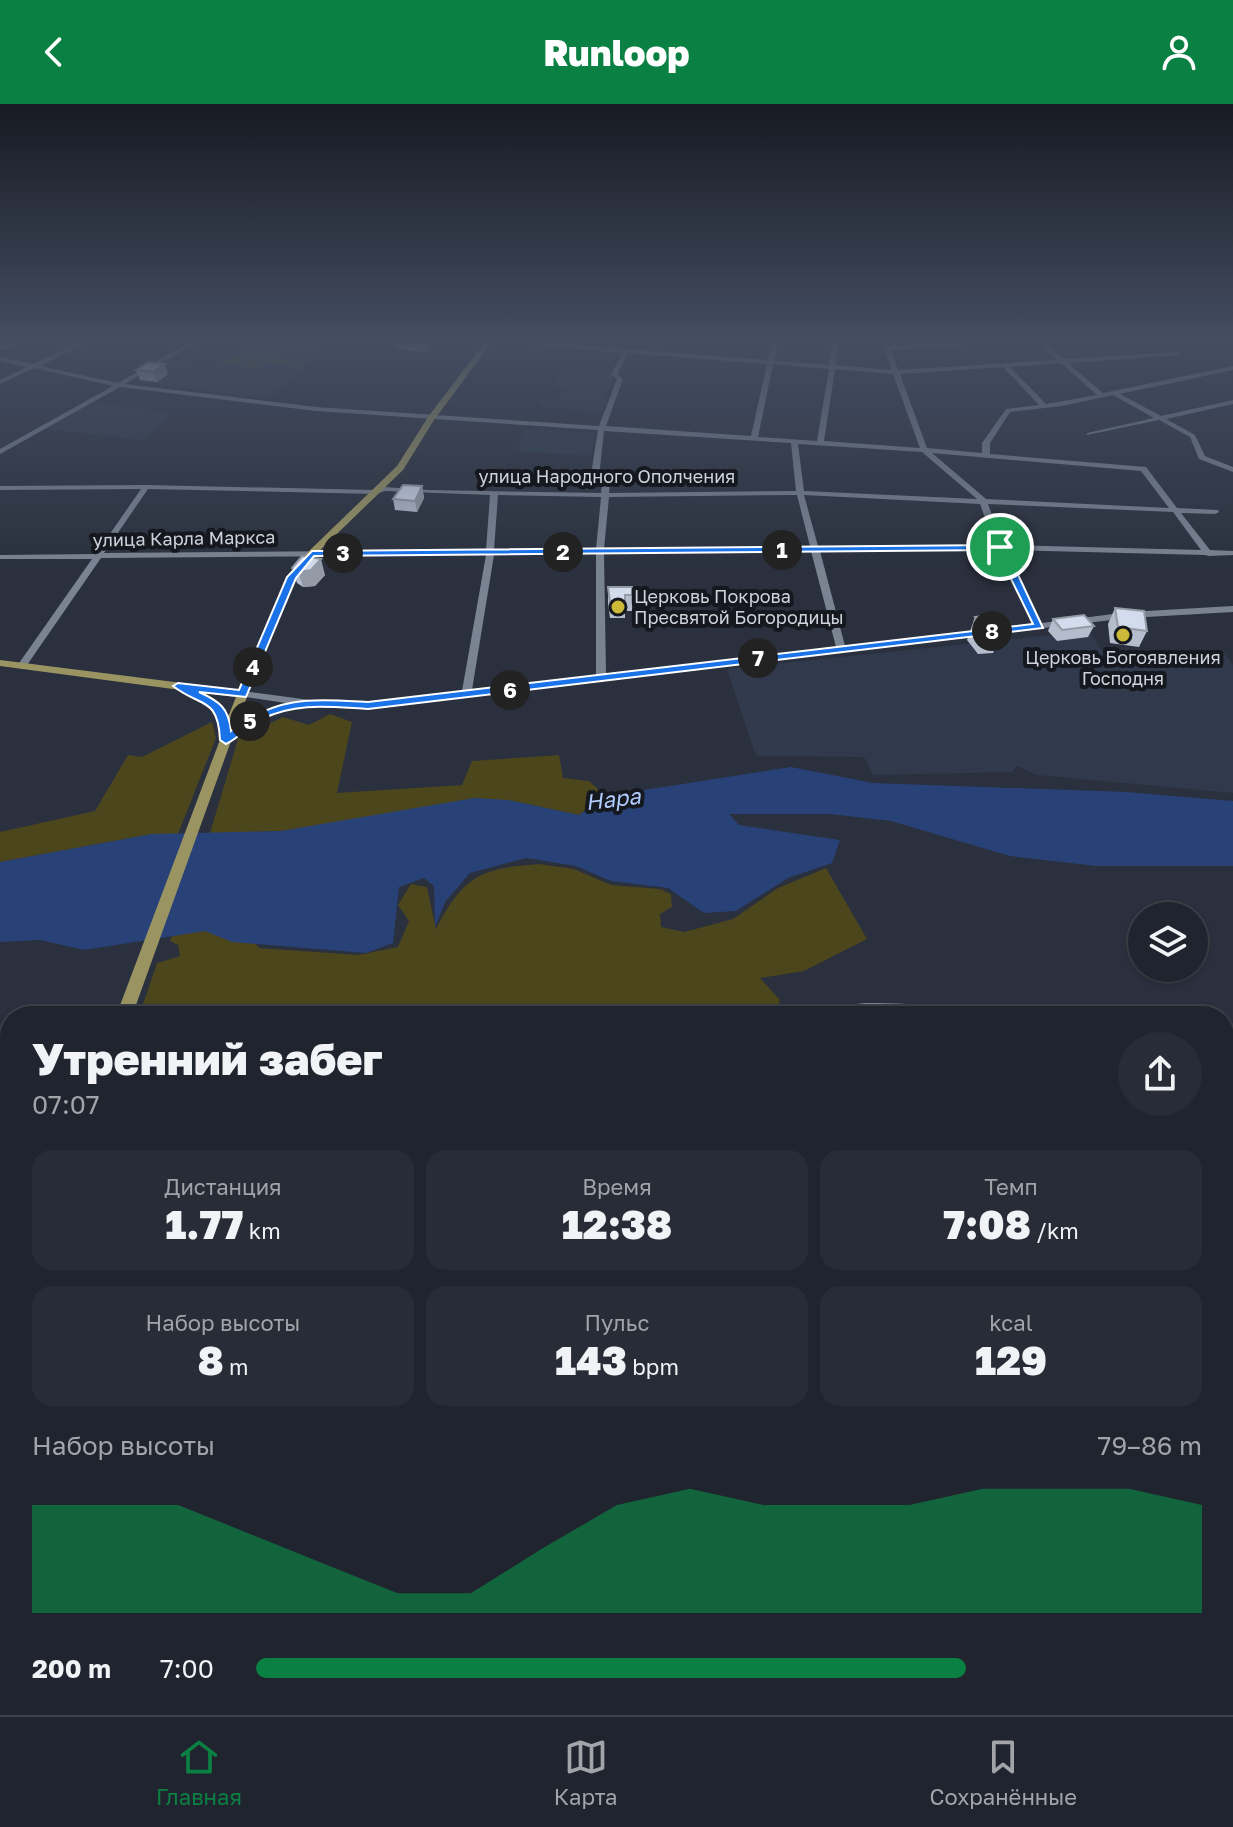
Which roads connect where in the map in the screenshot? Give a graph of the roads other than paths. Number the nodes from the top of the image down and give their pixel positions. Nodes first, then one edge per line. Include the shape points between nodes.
1 (62, 417) edge
2 (410, 417) edge
3 (606, 417) edge
4 (758, 417) edge
5 (824, 417) edge
6 (913, 417) edge
7 (1001, 417) edge
8 (1160, 417) edge
9 (1170, 417) edge
10 (431, 419) junction
11 (1163, 419) junction
12 (601, 430) junction
13 (1089, 434) dead end
14 (754, 439) junction
15 (794, 441) junction
16 (0, 442) edge
17 (820, 443) junction
18 (13, 445) junction
19 (924, 450) junction
20 (0, 452) edge
21 (986, 456) junction
22 (1233, 470) edge
23 (146, 487) junction
24 (0, 488) edge
25 (376, 492) junction
26 (494, 493) junction
27 (800, 493) junction
28 (606, 495) junction
29 (983, 500) junction
30 (1176, 510) junction
31 (1215, 512) dead end
32 (1000, 547) junction
33 (814, 549) junction
34 (600, 552) junction
35 (312, 553) junction
36 (490, 553) junction
37 (1233, 553) edge
38 (1209, 554) junction
39 (0, 557) edge
40 (96, 557) junction
41 (1233, 609) edge
42 (1039, 626) junction
43 (841, 647) junction
44 (0, 663) edge
45 (22, 666) junction
46 (601, 678) junction
47 (178, 686) junction
48 (242, 694) junction
49 (466, 695) junction
50 (305, 702) junction
51 (226, 740) junction
52 (128, 1006) edge

1 - 18 street
2 - 10 street
3 - 12 street
4 - 14 street
5 - 17 street
6 - 19 street
7 - 21 street via 986,443
8 - 11 street
9 - 11 street
10 - 12 street
10 - 25 main road via 400,468
11 - 13 street
11 - 22 street via 1193,436 1202,457
12 - 14 street
12 - 28 street via 596,468 606,483
14 - 15 street
15 - 17 street
15 - 27 street
16 - 18 street
17 - 19 street
18 - 20 street
19 - 21 street
19 - 29 street
21 - 30 street via 1143,469
23 - 24 street, улица Народного Ополчения
23 - 25 street, улица Народного Ополчения
23 - 40 street
25 - 26 street, улица Народного Ополчения
25 - 35 main road
26 - 28 street, улица Народного Ополчения
26 - 36 street
27 - 28 street, улица Народного Ополчения
27 - 29 street, улица Народного Ополчения
27 - 33 street
28 - 34 street
29 - 30 street, улица Народного Ополчения
29 - 32 street
30 - 31 street, улица Народного Ополчения
30 - 38 street
32 - 33 street, улица Карла Маркса
32 - 38 street, улица Карла Маркса
32 - 42 street
33 - 34 street, улица Карла Маркса
33 - 43 street
34 - 36 street, улица Карла Маркса
34 - 46 street
35 - 36 street, улица Карла Маркса
35 - 40 street, улица Карла Маркса
35 - 48 main road via 291,577
36 - 49 street
37 - 38 street, улица Карла Маркса
39 - 40 street, улица Карла Маркса
40 - 45 street
41 - 42 street
42 - 43 street
43 - 46 street
44 - 45 main road
45 - 47 main road
46 - 49 street
47 - 48 main road
47 - 51 main road via 217,704 225,718
48 - 50 street
48 - 51 main road
49 - 50 street via 368,705
50 - 51 street via 270,711
51 - 52 main road

